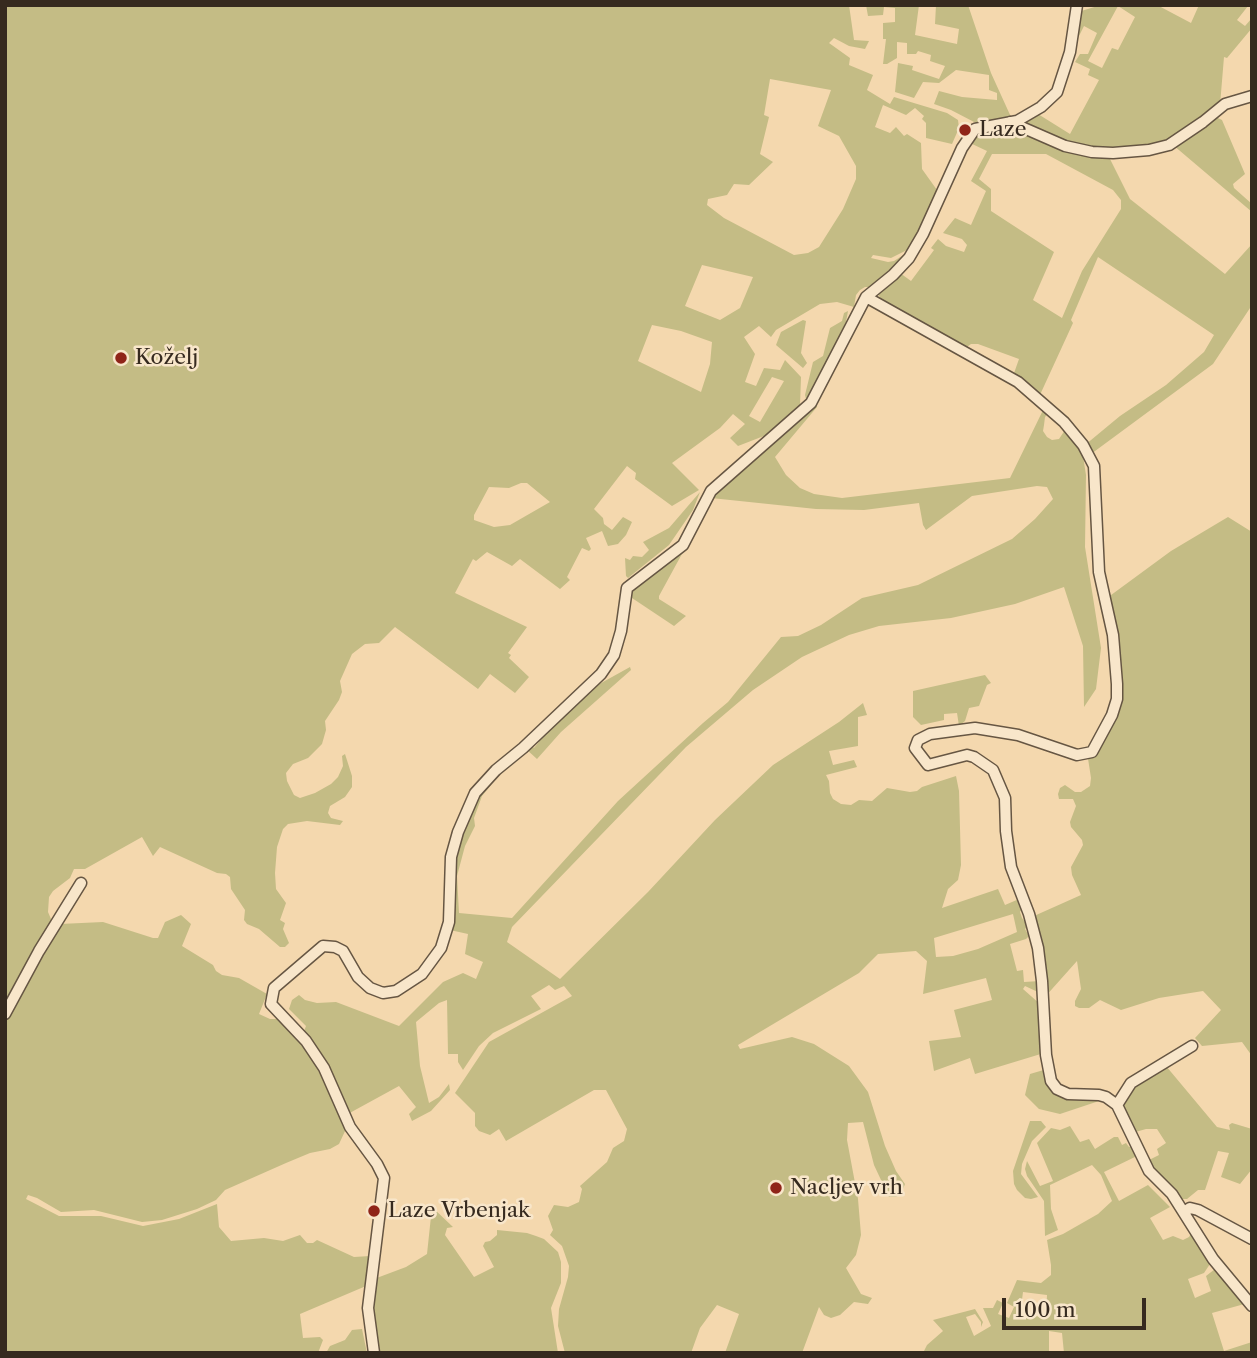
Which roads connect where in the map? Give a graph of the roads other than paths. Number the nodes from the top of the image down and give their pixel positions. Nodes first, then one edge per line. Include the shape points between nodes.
1 (1077, 5) edge
2 (1252, 96) edge
3 (1010, 122) junction
4 (866, 298) junction
5 (81, 883) dead end
6 (5, 1014) edge
7 (1192, 1046) dead end
8 (1117, 1105) junction
9 (1184, 1212) junction
10 (1252, 1239) edge
11 (1252, 1306) edge
12 (374, 1353) edge

1 - 3 street via 1070,52 1057,92 1041,107
2 - 3 street via 1224,104 1169,145 1149,150 1092,152 1065,146
3 - 4 street via 975,129 909,258
4 - 8 street via 1018,382 1064,422 1094,466 1099,572 1113,635 1117,699 1092,752 1077,755 1017,735 975,728 930,734 918,740 915,748 928,765 967,755 993,770 1005,798 1012,867 1038,948 1051,1081 1068,1094 1099,1095
4 - 12 street via 811,402 711,491 683,545 627,588 614,655 601,674 475,793 451,857 449,922 440,948 422,974 396,991 383,993 358,977 343,951 323,946 274,988 271,1004 324,1068 350,1127 384,1178 368,1308
5 - 6 street
7 - 8 street via 1131,1083
8 - 9 street via 1149,1171
9 - 10 street via 1198,1210
9 - 11 street via 1213,1259

